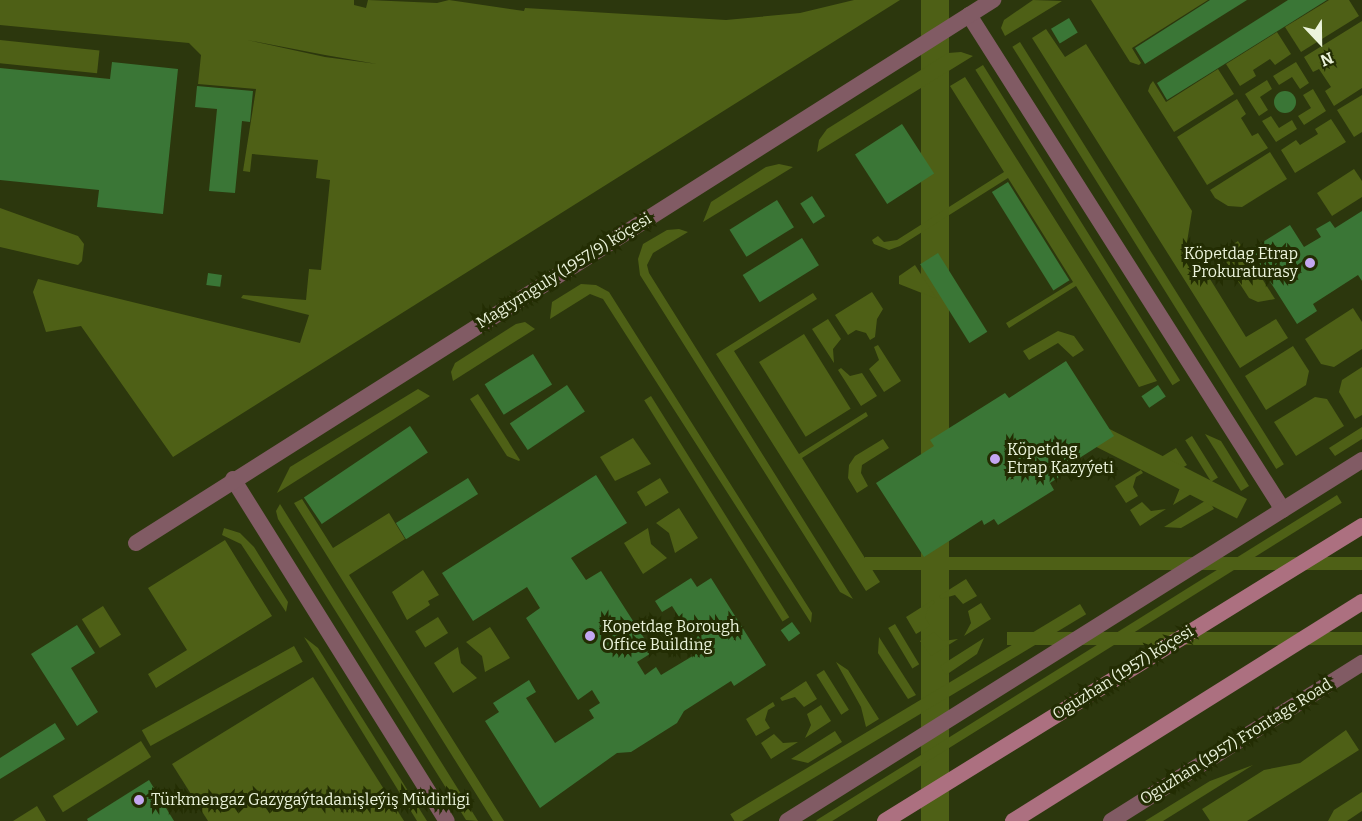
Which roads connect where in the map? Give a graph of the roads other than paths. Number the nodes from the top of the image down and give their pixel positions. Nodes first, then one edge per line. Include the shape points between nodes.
1 (993, 0) edge
2 (969, 15) junction
3 (1362, 460) edge
4 (233, 479) junction
5 (1282, 510) junction
6 (1362, 526) edge
7 (136, 543) dead end
8 (1362, 602) edge
9 (1362, 663) edge
10 (447, 821) edge
11 (787, 821) edge
12 (885, 821) edge
13 (1013, 821) edge
14 (1111, 821) edge

1 - 2 street, Magtymguly (1957/9) köçesi
2 - 4 street, Magtymguly (1957/9) köçesi
2 - 5 street
3 - 5 street
4 - 7 street, Magtymguly (1957/9) köçesi
4 - 10 street
5 - 11 street
6 - 12 main road, Oguzhan (1957) köçesi
8 - 13 main road
9 - 14 street, Oguzhan (1957) Frontage Road

